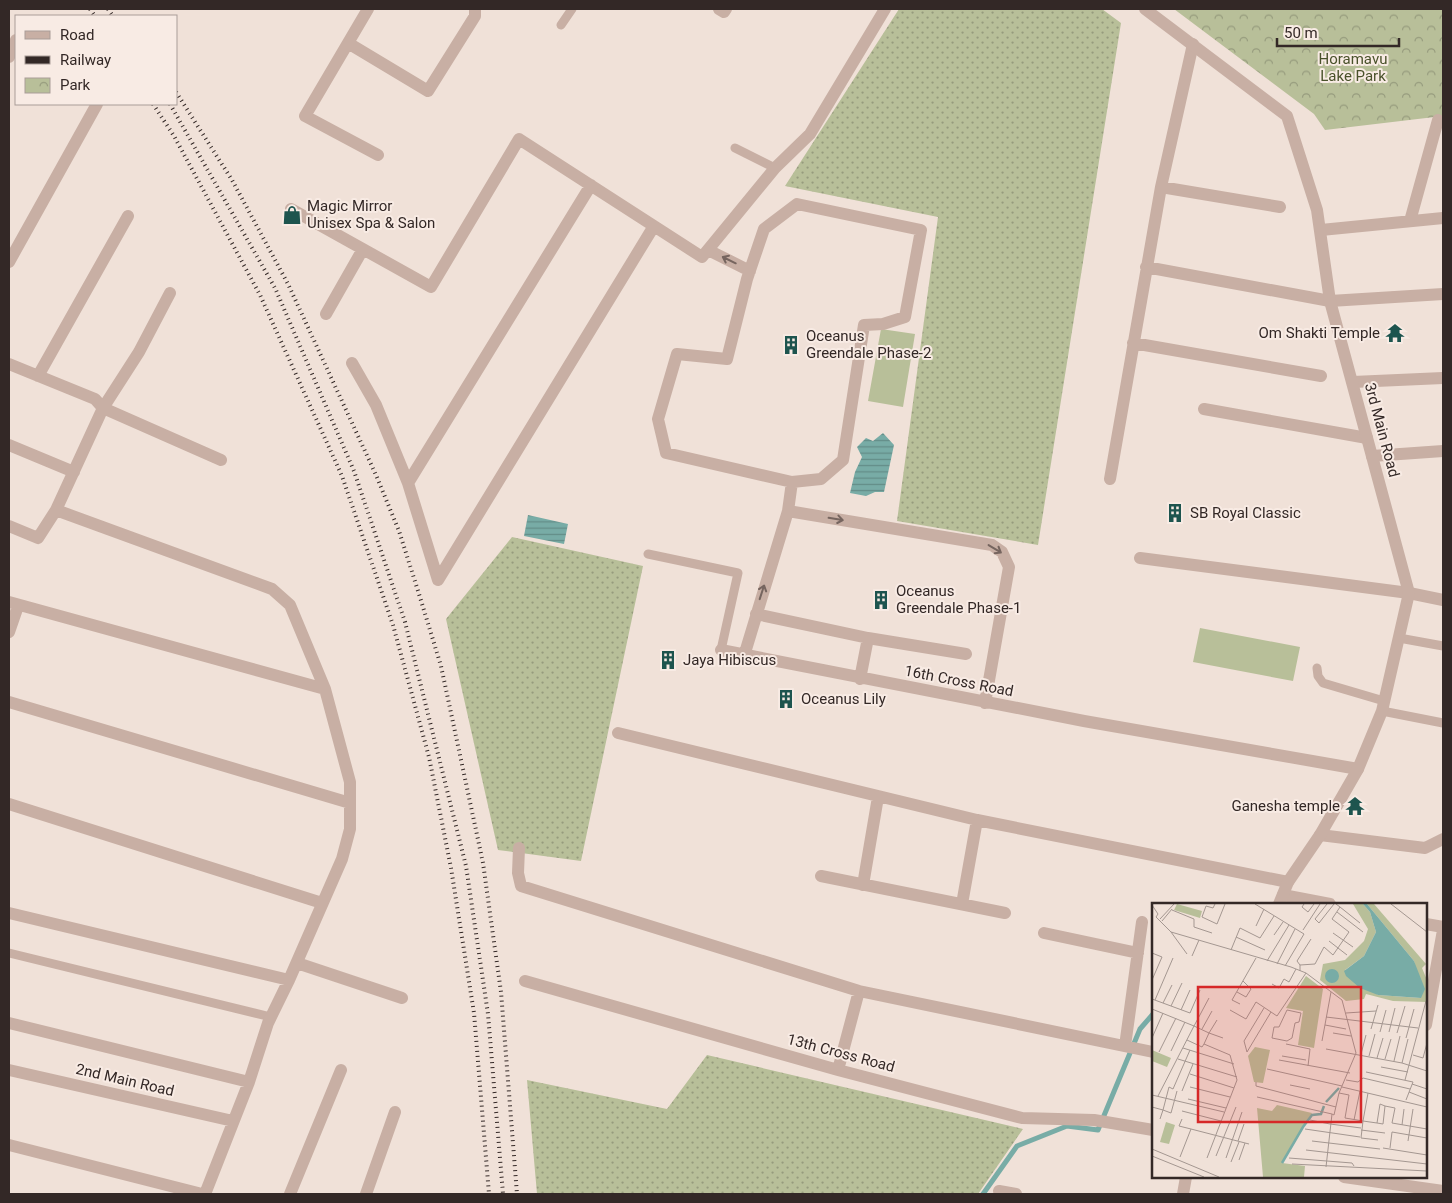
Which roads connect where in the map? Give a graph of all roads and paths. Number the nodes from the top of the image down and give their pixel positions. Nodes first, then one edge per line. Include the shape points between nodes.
1 (368, 9) edge
2 (475, 9) edge
3 (572, 9) edge
4 (719, 9) edge
5 (726, 9) edge
6 (885, 9) edge
7 (1145, 9) edge
8 (561, 26) dead end
9 (15, 42) edge
10 (348, 43) junction
11 (1192, 44) junction
12 (9, 56) edge
13 (95, 105) edge
14 (1438, 120) dead end
15 (735, 148) dead end
16 (378, 155) dead end
17 (774, 168) junction
18 (591, 185) junction
19 (1161, 188) junction
20 (1280, 207) dead end
21 (291, 209) dead end
22 (128, 216) dead end
23 (1443, 218) edge
24 (1410, 221) junction
25 (654, 226) junction
26 (1321, 230) junction
27 (364, 249) junction
28 (708, 250) junction
29 (9, 262) edge
30 (1146, 267) junction
31 (750, 271) junction
32 (170, 293) dead end
33 (1443, 294) edge
34 (1330, 301) junction
35 (326, 314) dead end
36 (1133, 343) junction
37 (352, 363) dead end
38 (9, 364) edge
39 (38, 376) junction
40 (1321, 376) dead end
41 (1443, 378) edge
42 (1353, 382) junction
43 (104, 408) junction
44 (1204, 409) dead end
45 (1367, 438) junction
46 (9, 444) edge
47 (1443, 451) edge
48 (1372, 456) junction
49 (221, 460) dead end
50 (74, 472) junction
51 (1110, 479) dead end
52 (792, 482) junction
53 (408, 483) junction
54 (56, 510) junction
55 (788, 511) junction
56 (9, 526) edge
57 (648, 554) dead end
58 (1140, 558) dead end
59 (1409, 593) junction
60 (1443, 600) edge
61 (13, 604) edge
62 (756, 614) junction
63 (9, 632) edge
64 (868, 638) junction
65 (1399, 638) junction
66 (1443, 646) edge
67 (721, 650) joint
68 (966, 654) dead end
69 (744, 656) junction
70 (1317, 668) dead end
71 (860, 679) junction
72 (325, 689) junction
73 (9, 702) edge
74 (985, 703) junction
75 (1383, 706) junction
76 (1443, 723) edge
77 (618, 733) dead end
78 (1358, 769) junction
79 (878, 797) junction
80 (350, 803) junction
81 (9, 804) edge
82 (977, 820) junction
83 (1320, 835) junction
84 (1443, 839) edge
85 (519, 848) dead end
86 (821, 876) dead end
87 (863, 885) junction
88 (1283, 894) edge
89 (322, 903) junction
90 (1325, 903) edge
91 (962, 904) junction
92 (9, 913) edge
93 (1005, 913) dead end
94 (1142, 922) dead end
95 (1427, 924) edge
96 (1443, 929) edge
97 (1044, 933) dead end
98 (9, 953) edge
99 (1138, 953) junction
100 (297, 963) junction
101 (289, 980) junction
102 (525, 981) dead end
103 (859, 991) junction
104 (402, 998) dead end
105 (271, 1017) junction
106 (1427, 1019) edge
107 (9, 1023) edge
108 (1125, 1046) junction
109 (1148, 1051) edge
110 (9, 1070) edge
111 (341, 1070) dead end
112 (838, 1070) junction
113 (248, 1082) junction
114 (395, 1112) dead end
115 (233, 1121) junction
116 (1152, 1130) edge
117 (9, 1145) edge
118 (1186, 1178) edge
119 (1357, 1178) edge
120 (1397, 1181) edge
121 (999, 1191) dead end
122 (1443, 1191) edge
123 (203, 1194) edge
124 (290, 1194) edge
125 (366, 1194) edge
126 (1016, 1194) edge
127 (1183, 1194) edge

1 - 10 street
2 - 10 street via 476,16 428,91
3 - 8 lane
4 - 5 street via 724,12
6 - 17 street via 810,134
7 - 11 street, 3rd Main Road
9 - 12 street
10 - 16 street via 306,116
11 - 19 street
11 - 26 street, 3rd Main Road via 1287,116
13 - 29 street
14 - 24 street
15 - 17 lane
17 - 28 street
18 - 25 street
18 - 27 street via 519,139 431,287
18 - 53 street
19 - 20 street
19 - 30 street
21 - 27 street
22 - 39 street
23 - 24 street
24 - 26 street
25 - 28 street via 702,257
25 - 53 street via 438,580
26 - 34 street, 3rd Main Road
27 - 35 street
31 -> 28 street
30 - 34 street
30 - 36 street
31 - 52 street via 727,359 677,354 658,420 666,453
31 - 52 street via 764,229 797,204 921,230 905,317 883,324 864,325 843,460 821,479
32 - 43 street
33 - 34 street
34 - 42 street, 3rd Main Road
36 - 40 street
36 - 51 street
37 - 53 street via 376,405
38 - 39 street
39 - 43 street via 95,399
41 - 42 street
42 - 45 street, 3rd Main Road
43 - 49 street
43 - 50 street
44 - 45 street
45 - 48 street, 3rd Main Road
46 - 50 street
47 - 48 street
48 - 59 street, 3rd Main Road
50 - 54 street
52 - 55 street
54 - 56 street via 38,538
54 - 72 street via 272,589 290,604
62 -> 55 street
55 -> 74 street via 992,545 1002,552 1009,567
57 - 67 lane, 16th Cross Road via 738,573
58 - 59 street
59 - 60 street
59 - 65 street, 3rd Main Road
61 - 63 street
61 - 72 street
62 - 64 street
62 - 69 street
64 - 68 street
64 - 71 street
65 - 66 lane
65 - 75 street, 3rd Main Road
67 - 69 street, 16th Cross Road
69 - 71 street, 16th Cross Road
70 - 75 lane via 1323,683
71 - 74 street, 16th Cross Road
72 - 80 street via 350,782
73 - 80 street
74 - 78 street, 16th Cross Road
75 - 76 lane
75 - 78 street, 3rd Main Road
77 - 79 street
78 - 83 street, 3rd Main Road
79 - 82 street
79 - 87 street
80 - 89 street via 350,829 342,859
81 - 89 street
82 - 88 street
82 - 91 street
83 - 84 street via 1425,848
83 - 88 street, 3rd Main Road
85 - 103 street via 521,886
86 - 87 street
87 - 91 street
88 - 90 street
89 - 100 street
91 - 93 street
92 - 101 street
94 - 99 street
95 - 96 street
96 - 106 street
97 - 99 street
98 - 105 lane
99 - 108 street
100 - 101 street
100 - 104 street
101 - 105 street
102 - 112 street, 13th Cross Road
103 - 108 street
103 - 112 street
105 - 113 street
107 - 113 street
108 - 109 street
110 - 115 street, 2nd Main Road
111 - 124 street
112 - 116 street, 13th Cross Road via 1022,1118 1094,1120
113 - 115 street
114 - 125 street
115 - 123 street
117 - 123 street
118 - 127 street
119 - 120 street
120 - 122 street
121 - 126 street

